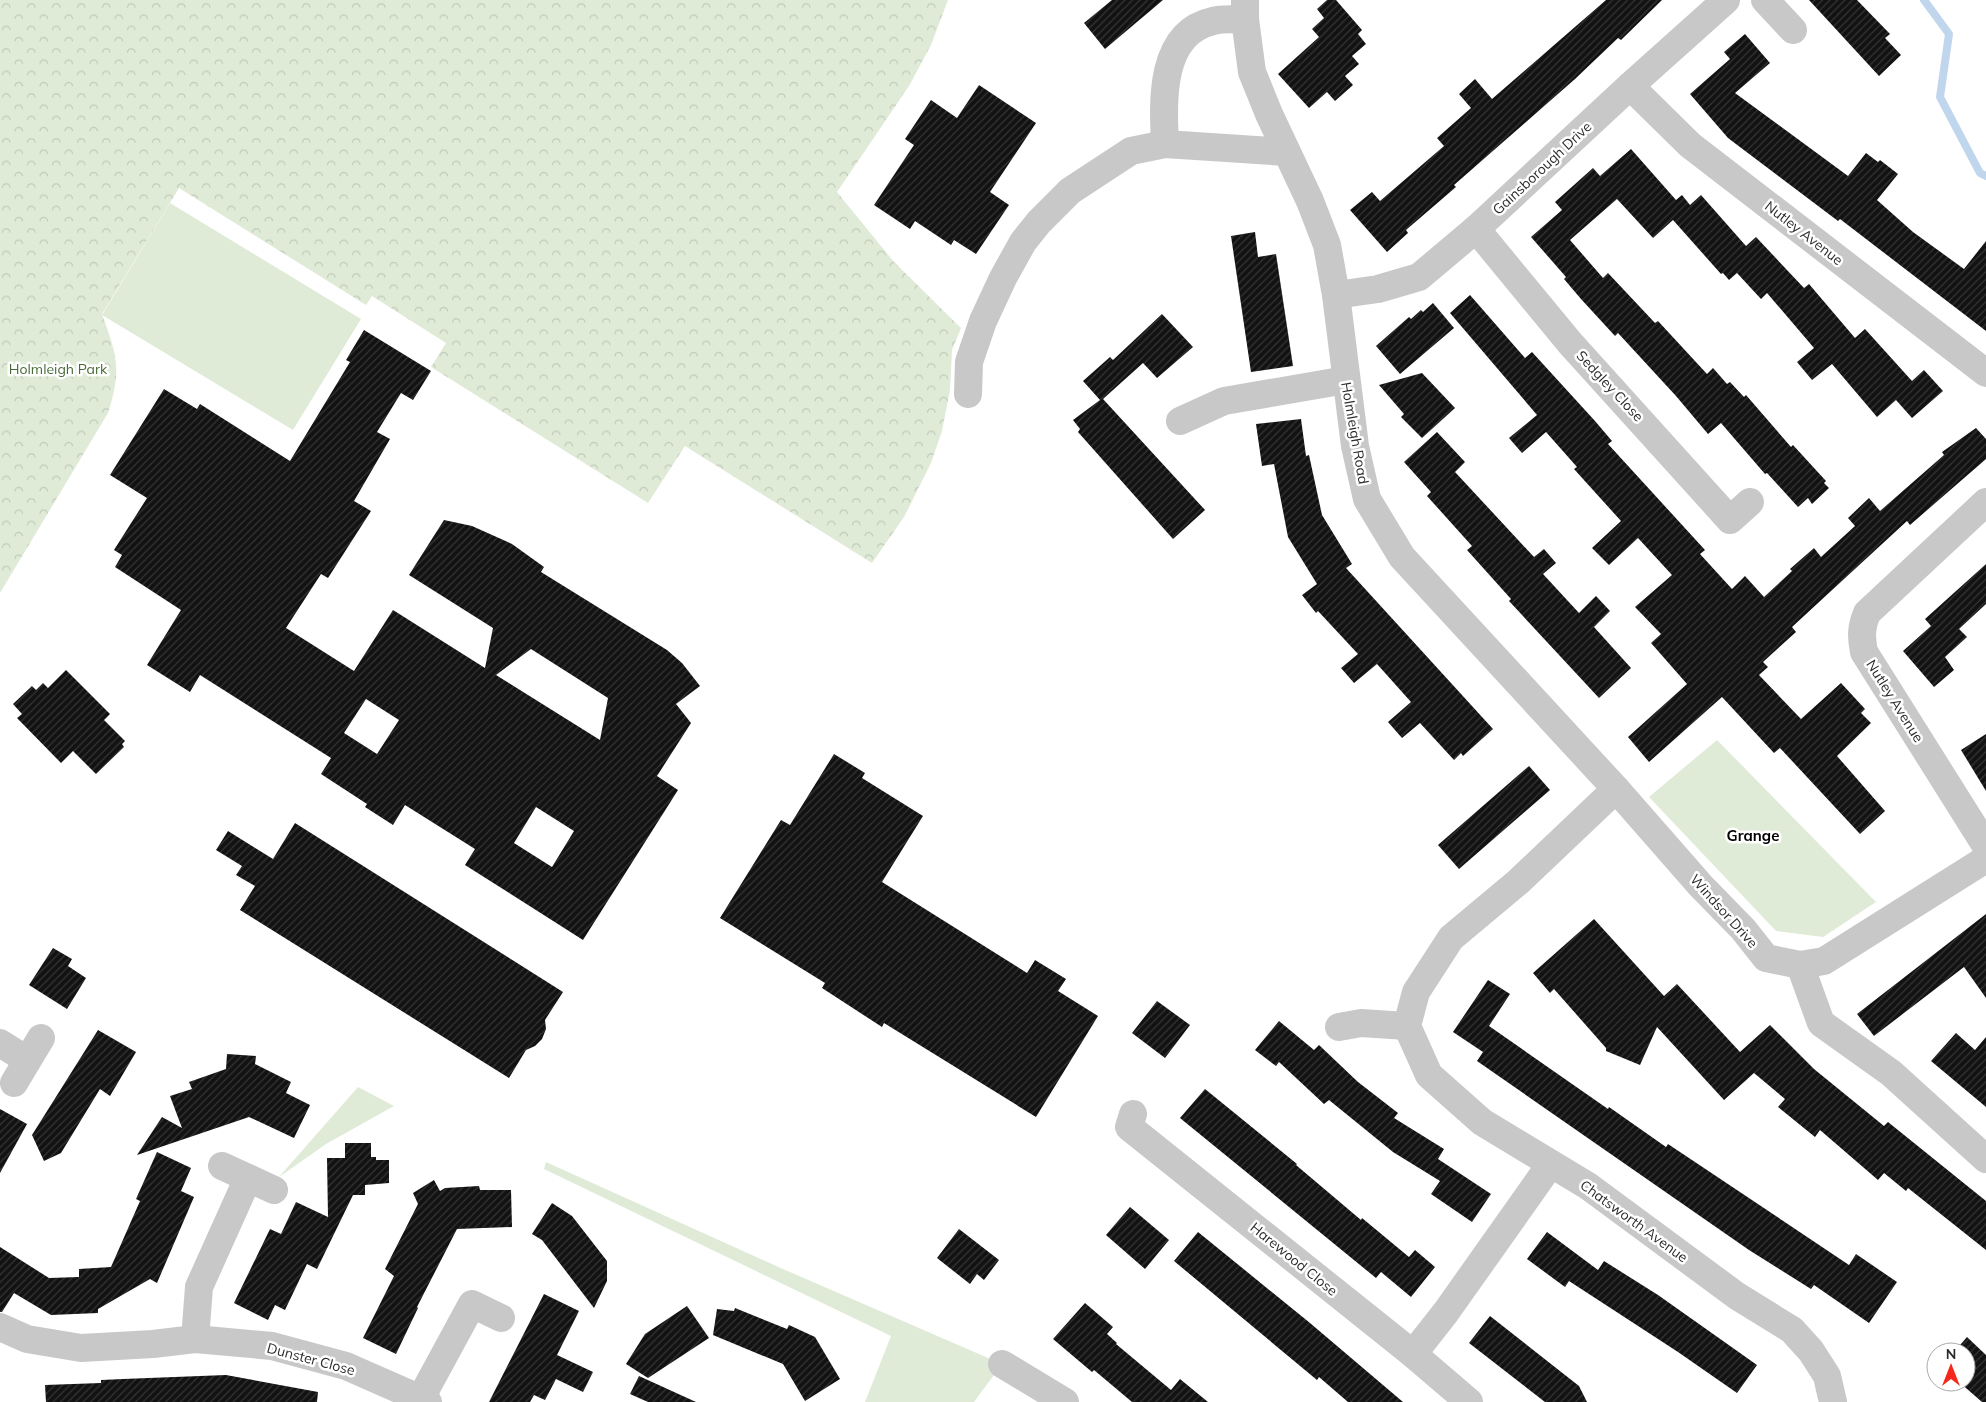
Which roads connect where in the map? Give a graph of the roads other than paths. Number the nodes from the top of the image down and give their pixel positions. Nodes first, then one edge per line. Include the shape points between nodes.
1 (1726, 0) edge
2 (1765, 0) edge
3 (1245, 10) edge
4 (1793, 30) dead end
5 (1630, 86) junction
6 (1165, 144) junction
7 (1286, 152) junction
8 (1476, 229) junction
9 (1336, 295) junction
10 (1986, 373) edge
11 (1346, 380) junction
12 (968, 394) dead end
13 (1180, 421) dead end
14 (1750, 502) dead end
15 (1986, 502) edge
16 (1616, 789) junction
17 (1986, 846) edge
18 (1986, 859) edge
19 (1800, 965) junction
20 (1407, 1026) junction
21 (1339, 1027) dead end
22 (0, 1043) edge
23 (14, 1083) dead end
24 (1133, 1114) dead end
25 (1986, 1159) edge
26 (1550, 1165) junction
27 (222, 1166) dead end
28 (248, 1178) junction
29 (274, 1190) dead end
30 (502, 1318) dead end
31 (0, 1327) edge
32 (195, 1339) junction
33 (1413, 1354) junction
34 (1002, 1364) dead end
35 (424, 1400) edge
36 (1065, 1402) edge
37 (1469, 1402) edge
38 (1833, 1402) edge

1 - 5 street, Gainsborough Drive
2 - 4 street
3 - 6 street via 1194,30 1182,42 1170,63 1166,83
3 - 7 street, Holmleigh Road via 1252,72
5 - 8 street, Gainsborough Drive
5 - 10 street, Nutley Avenue via 1690,145
6 - 7 street
6 - 12 street via 1131,151 1070,191 1023,242 983,321 969,362
7 - 9 street, Holmleigh Road via 1310,200 1327,245
8 - 9 street, Gainsborough Drive via 1419,277 1378,289
8 - 14 street, Sedgley Close via 1570,343 1730,520
9 - 11 street, Holmleigh Road
11 - 13 street via 1224,402
11 - 16 street, Holmleigh Road via 1355,446 1367,500 1402,557
15 - 17 street, Nutley Avenue via 1867,614 1861,639 1864,652
16 - 19 street, Windsor Drive via 1766,958
16 - 20 street via 1518,882 1451,938 1416,992
18 - 19 street, Windsor Drive via 1824,961
19 - 25 street via 1821,1023 1890,1073
20 - 21 street via 1361,1023
20 - 26 street, Chatsworth Avenue via 1428,1075 1482,1122
22 - 23 street via 34,1049
24 - 33 street, Harewood Close via 1129,1127 1168,1172
26 - 33 street
26 - 38 street, Chatsworth Avenue via 1588,1186 1737,1296 1792,1330 1827,1376
27 - 28 street
28 - 29 street
28 - 32 street via 199,1287
30 - 35 street, Dunster Close via 472,1304
31 - 32 street, Dunster Close via 28,1339 80,1348
32 - 35 street, Dunster Close via 272,1346 346,1366
33 - 37 street, Harewood Close
34 - 36 street

